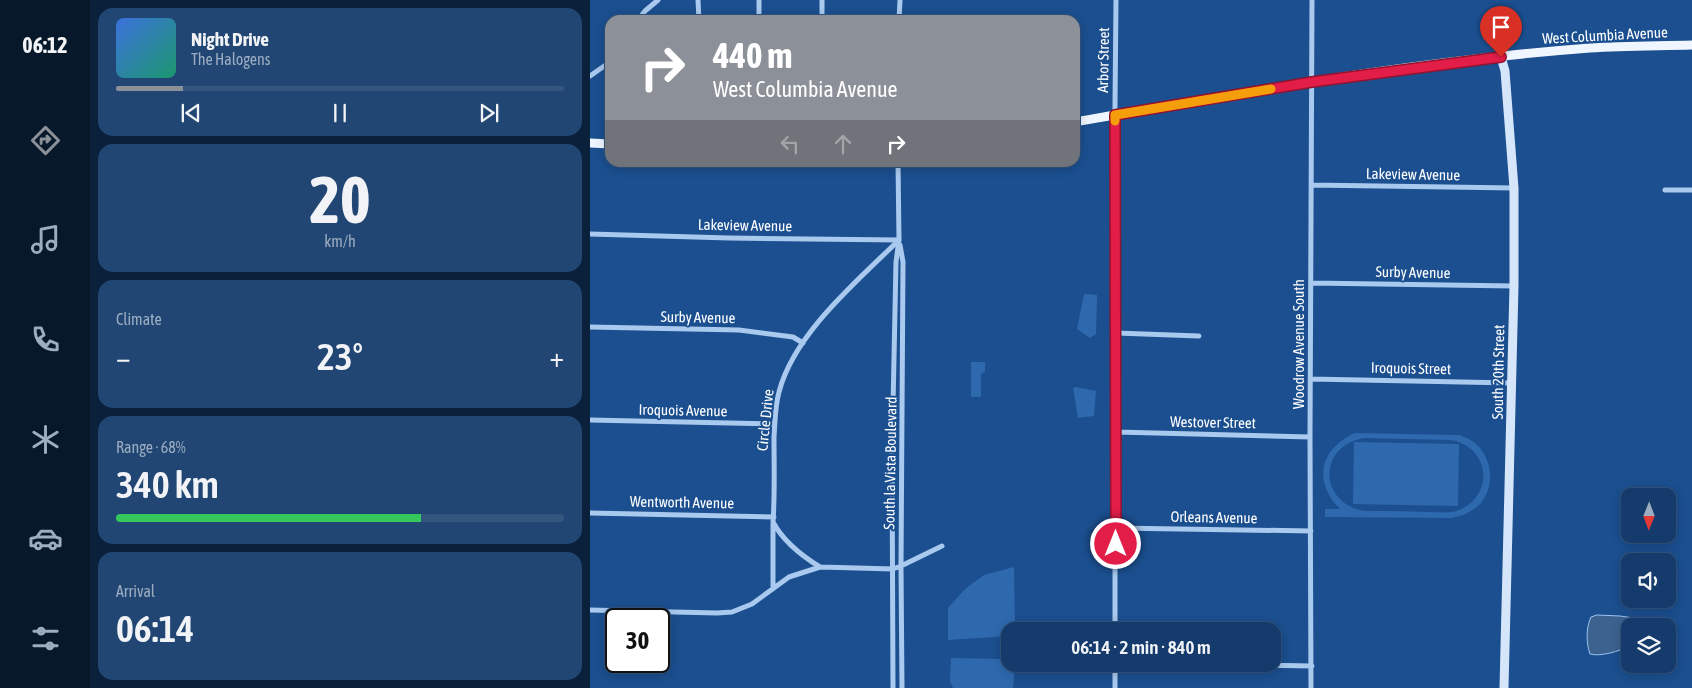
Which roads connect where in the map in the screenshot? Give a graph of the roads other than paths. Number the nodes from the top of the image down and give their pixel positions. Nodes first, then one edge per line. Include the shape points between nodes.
1 (658, 0) edge
2 (698, 0) edge
3 (760, 0) edge
4 (822, 0) edge
5 (900, 0) edge
6 (1116, 0) edge
7 (1312, 0) edge
8 (642, 15) edge
9 (698, 15) edge
10 (759, 15) edge
11 (822, 15) edge
12 (900, 15) edge
13 (1692, 45) edge
14 (1501, 57) junction
15 (605, 66) edge
16 (590, 76) edge
17 (1312, 82) junction
18 (1115, 115) junction
19 (1080, 121) edge
20 (590, 144) edge
21 (605, 144) edge
22 (898, 167) edge
23 (1311, 185) junction
24 (1514, 188) junction
25 (1664, 190) dead end
26 (1692, 190) edge
27 (590, 234) edge
28 (899, 240) junction
29 (1311, 283) junction
30 (1514, 286) junction
31 (590, 327) edge
32 (1116, 333) junction
33 (1199, 336) dead end
34 (803, 343) junction
35 (1310, 379) junction
36 (1512, 383) junction
37 (590, 420) edge
38 (774, 424) junction
39 (1116, 432) junction
40 (1310, 437) junction
41 (590, 513) edge
42 (773, 519) junction
43 (1116, 528) junction
44 (1311, 531) junction
45 (942, 546) dead end
46 (820, 566) junction
47 (901, 566) junction
48 (893, 569) junction
49 (773, 589) junction
50 (590, 610) edge
51 (1115, 622) edge
52 (1281, 666) edge
53 (1312, 666) junction
54 (1115, 672) edge
55 (893, 688) edge
56 (902, 688) edge
57 (1115, 688) edge
58 (1312, 688) edge
59 (1504, 688) edge

1 - 8 street
2 - 9 street
3 - 10 street
4 - 11 street
5 - 12 street
6 - 18 street, Arbor Street
7 - 17 street, Woodrow Avenue South
13 - 14 main road, West Columbia Avenue via 1594,48
14 - 17 main road, West Columbia Avenue
14 - 24 main road, South 20th Street
15 - 16 street
17 - 18 main road, West Columbia Avenue
17 - 23 street, Woodrow Avenue South
18 - 19 main road, West Columbia Avenue
18 - 32 street, Arbor Street
20 - 21 main road
22 - 28 street, South la Vista Boulevard
23 - 24 street, Lakeview Avenue
23 - 29 street, Woodrow Avenue South
24 - 30 main road, South 20th Street
25 - 26 street
27 - 28 street, Lakeview Avenue
28 - 34 street, Circle Drive via 819,322
28 - 47 street, South la Vista Boulevard via 903,262
28 - 48 street, South la Vista Boulevard via 892,435
29 - 30 street, Surby Avenue
29 - 35 street, Woodrow Avenue South
30 - 36 main road, South 20th Street
31 - 34 street, Surby Avenue via 739,330 793,337
32 - 33 street
32 - 39 street, Arbor Street
34 - 38 street, Circle Drive via 787,368 778,393
35 - 36 street, Iroquois Street
35 - 40 street, Woodrow Avenue South
36 - 59 main road, South 20th Street
37 - 38 street, Iroquois Avenue
38 - 42 street, Circle Drive
39 - 40 street, Westover Street
39 - 43 street, Arbor Street
40 - 44 street, Woodrow Avenue South
41 - 42 street, Wentworth Avenue
42 - 46 street via 776,528 790,543
42 - 49 street, Circle Drive
43 - 44 street, Orleans Avenue
43 - 51 street, Arbor Street
44 - 53 street, Woodrow Avenue South
45 - 47 street
46 - 48 street
46 - 49 street via 789,577
47 - 48 street
47 - 56 street, South la Vista Boulevard
48 - 55 street, South la Vista Boulevard
49 - 50 street via 752,604 732,612
52 - 53 street
53 - 58 street, Woodrow Avenue South
54 - 57 street

